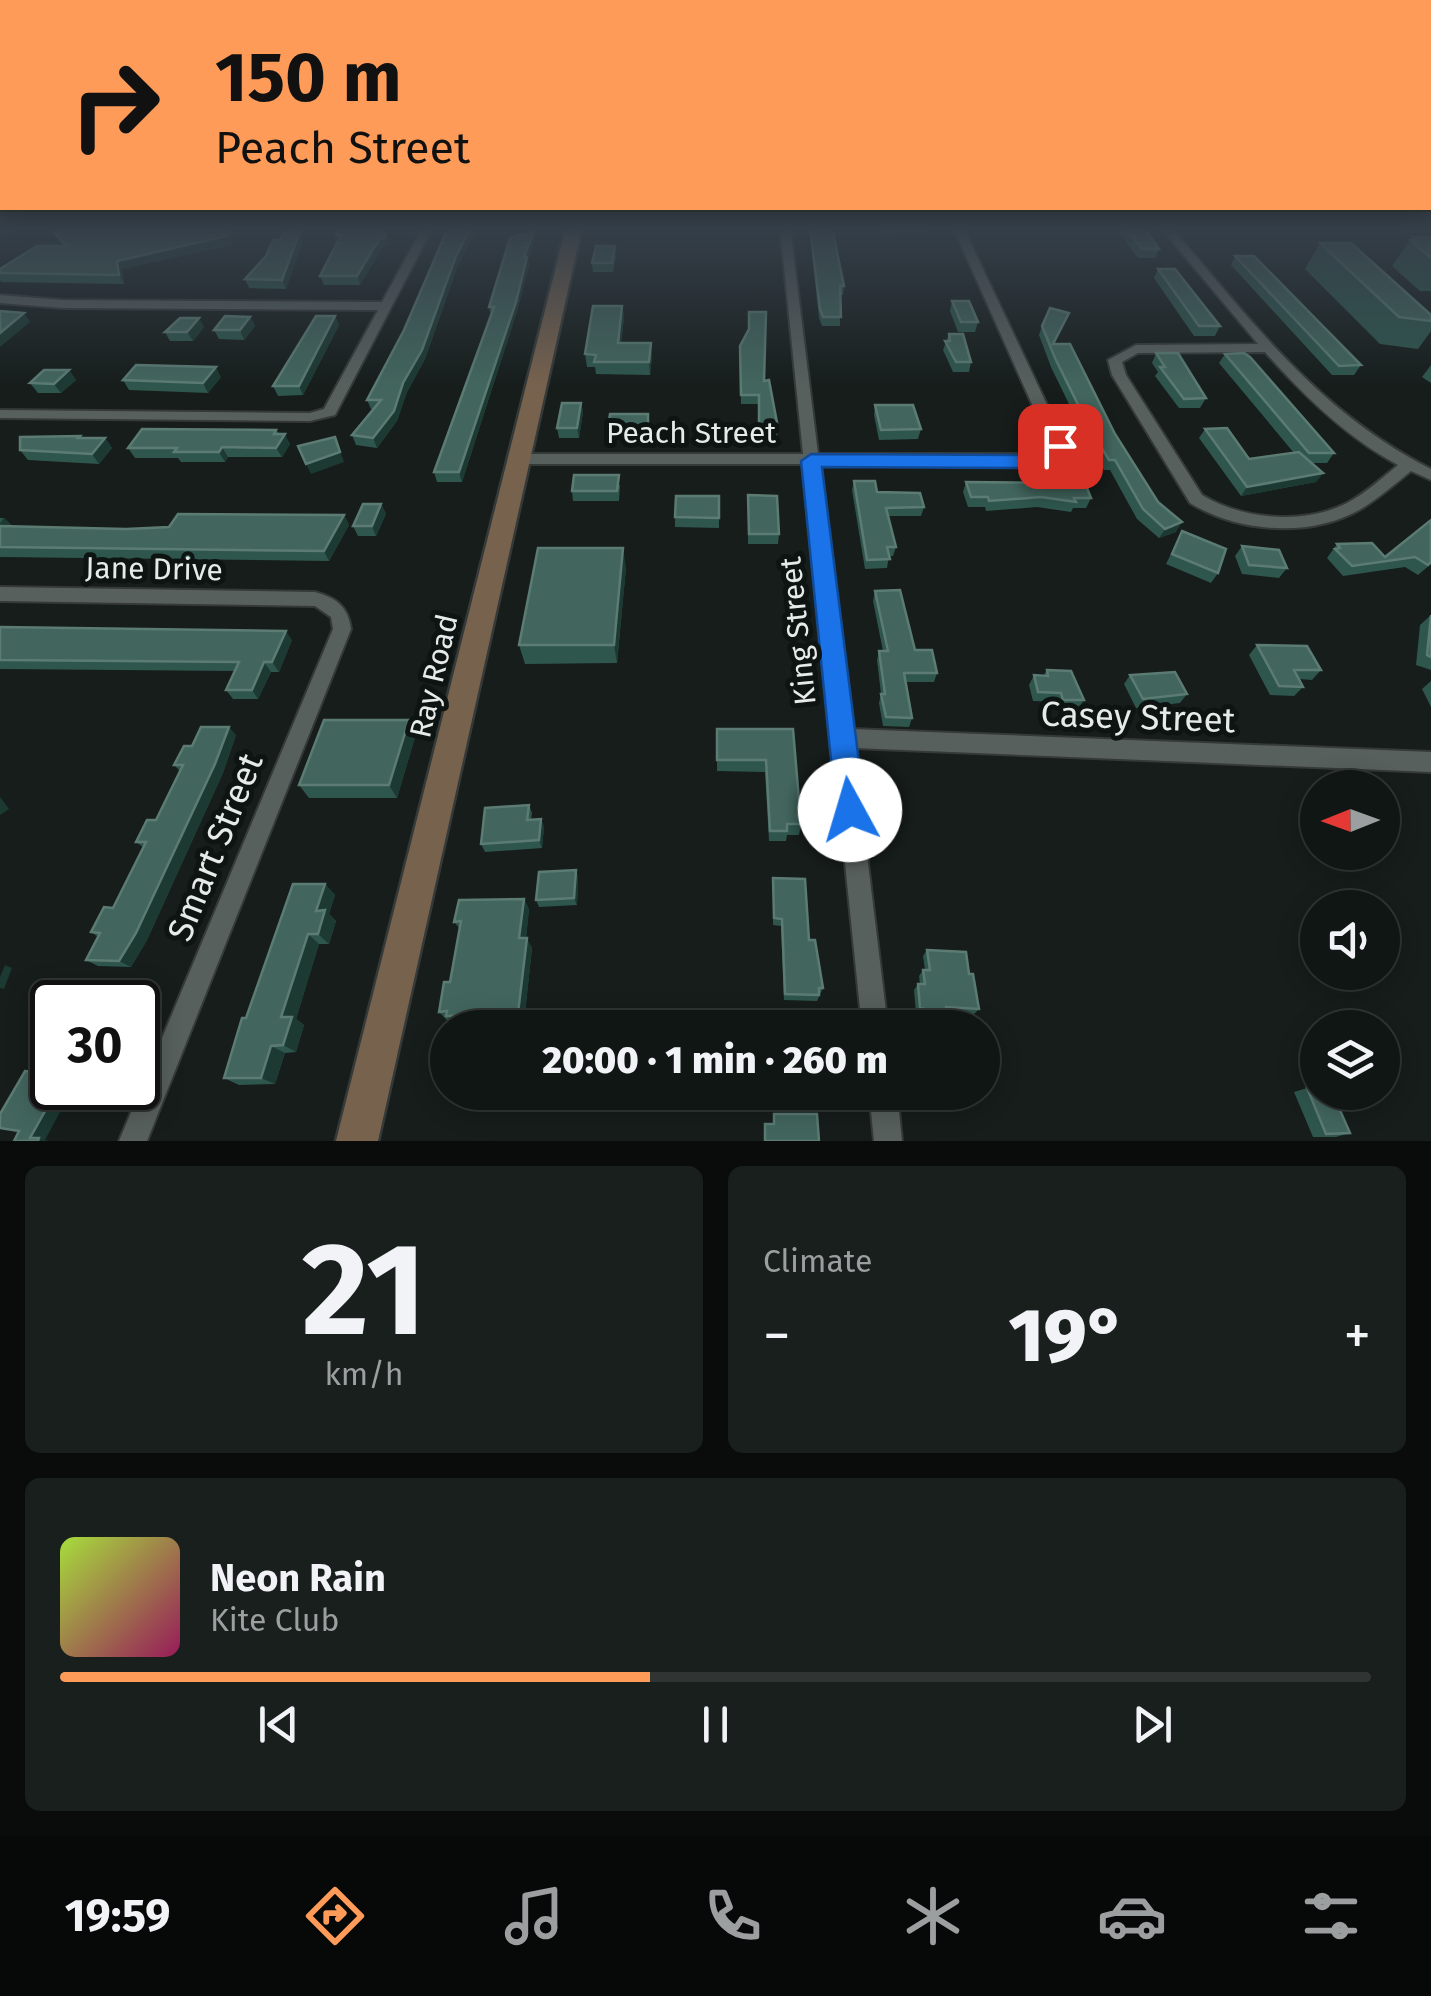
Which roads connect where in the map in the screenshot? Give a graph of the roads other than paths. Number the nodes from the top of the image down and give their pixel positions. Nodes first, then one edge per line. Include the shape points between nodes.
1 (398, 280) edge
2 (561, 280) edge
3 (791, 280) edge
4 (983, 280) edge
5 (1210, 280) edge
6 (0, 300) edge
7 (384, 306) junction
8 (1268, 348) junction
9 (0, 414) edge
10 (519, 459) junction
11 (811, 461) junction
12 (1408, 465) junction
13 (1431, 474) edge
14 (0, 594) edge
15 (308, 599) joint
16 (842, 738) junction
17 (1431, 762) edge
18 (873, 1010) edge
19 (884, 1110) edge
20 (134, 1141) edge
21 (357, 1141) edge
22 (888, 1141) edge

1 - 7 street
2 - 10 street, Ray Road
3 - 11 street, King Street
4 - 11 street, Peach Street via 1058,453 1043,461
5 - 8 street
6 - 7 street
7 - 9 street via 330,412
8 - 12 street via 1345,426
8 - 12 street via 1136,349 1115,360 1196,499 1230,518 1314,519 1351,508
10 - 11 street, Peach Street
10 - 21 street, Ray Road
11 - 16 street, King Street
12 - 13 street
14 - 15 street, Jane Drive
15 - 20 street, Smart Street via 335,607 342,630
16 - 17 street, Casey Street
16 - 18 street, King Street
19 - 22 street

